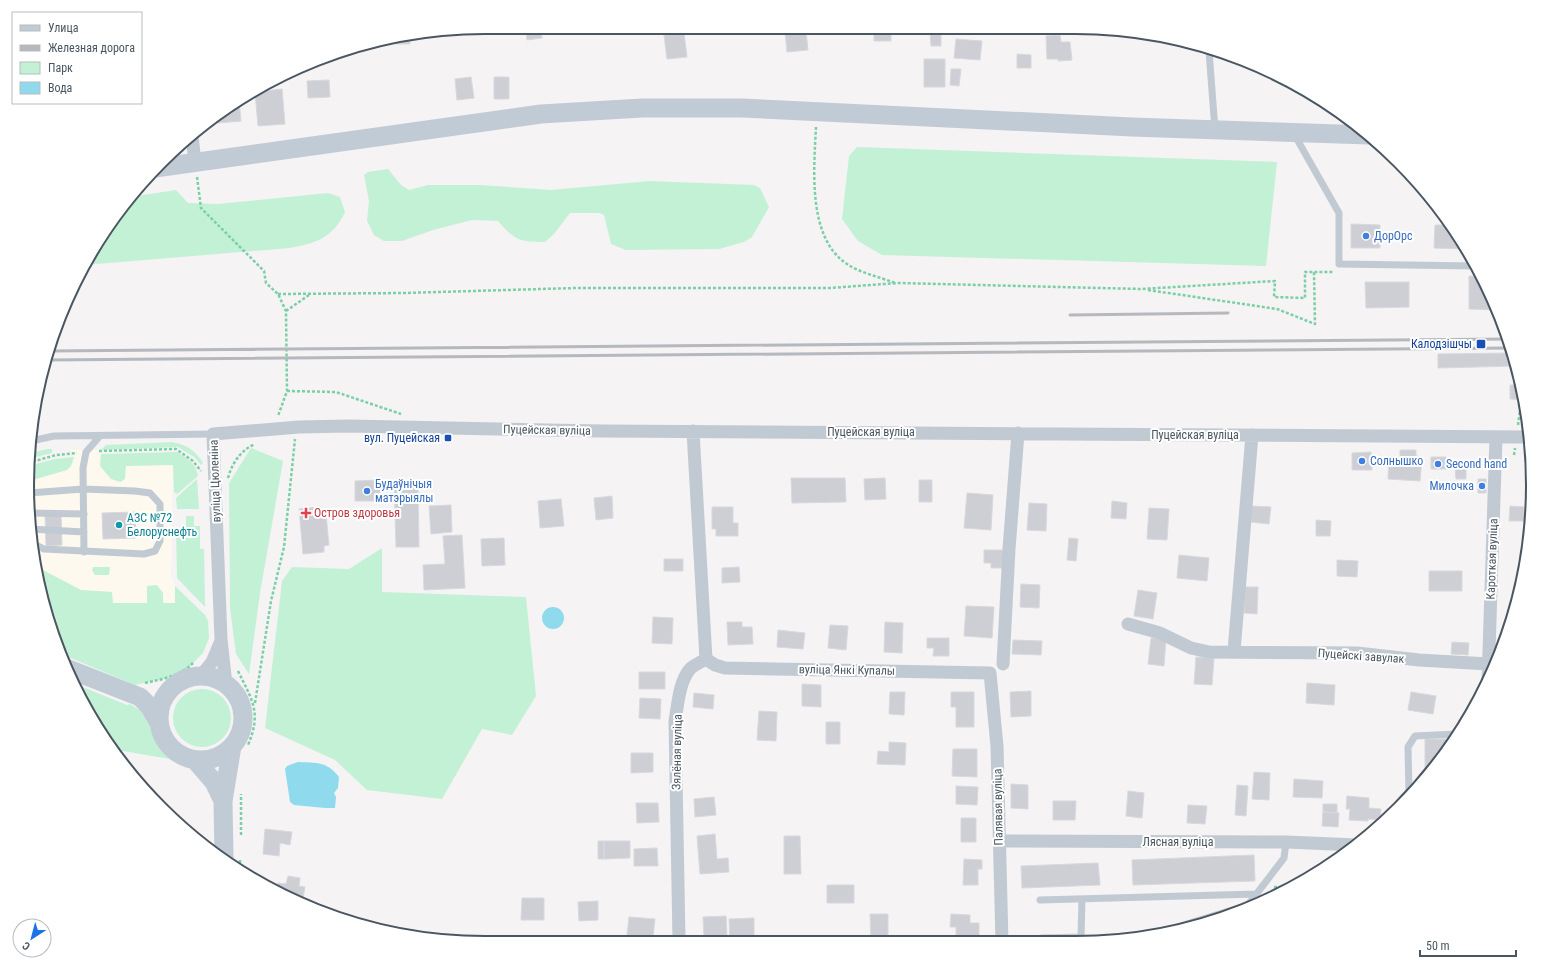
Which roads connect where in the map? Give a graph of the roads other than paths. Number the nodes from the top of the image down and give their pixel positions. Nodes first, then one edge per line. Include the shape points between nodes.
1 (1208, 54) edge
2 (1212, 55) edge
3 (1209, 59) junction
4 (1215, 130) junction
5 (1293, 132) junction
6 (1360, 136) edge
7 (193, 142) edge
8 (195, 162) junction
9 (166, 166) edge
10 (1469, 266) edge
11 (693, 431) junction
12 (1018, 433) junction
13 (212, 434) junction
14 (1252, 435) junction
15 (100, 436) junction
16 (1496, 436) junction
17 (1523, 437) edge
18 (37, 440) edge
19 (83, 489) junction
20 (34, 493) edge
21 (35, 513) edge
22 (84, 514) junction
23 (36, 528) edge
24 (84, 532) junction
25 (38, 546) edge
26 (84, 552) junction
27 (1128, 624) dead end
28 (221, 639) junction
29 (1234, 652) junction
30 (706, 659) junction
31 (1003, 664) dead end
32 (1489, 664) joint
33 (75, 671) edge
34 (990, 673) joint
35 (200, 676) junction
36 (226, 685) junction
37 (174, 686) junction
38 (136, 695) junction
39 (156, 728) junction
40 (1451, 734) edge
41 (239, 747) junction
42 (189, 763) junction
43 (1409, 788) edge
44 (223, 801) junction
45 (999, 841) junction
46 (1286, 842) junction
47 (1348, 845) edge
48 (224, 853) edge
49 (1256, 894) junction
50 (1082, 899) junction
51 (1040, 900) dead end
52 (1251, 900) edge
53 (679, 936) edge
54 (1002, 936) edge
55 (1081, 936) edge

1 - 3 lane
2 - 3 lane
3 - 4 lane
4 - 5 street
4 - 8 street via 742,108 642,108 542,114
5 - 6 street
5 - 10 lane via 1339,213 1339,264
7 - 8 street
8 - 9 street
11 - 12 street, Пуцейская вуліца
11 - 13 street, Пуцейская вуліца via 350,426
11 - 30 street
12 - 14 street, Пуцейская вуліца
12 - 31 street
13 - 15 lane, вуліца Цюленіна
13 - 28 street, вуліца Цюленіна
14 - 16 street, Пуцейская вуліца
14 - 29 street
15 - 18 lane, вуліца Цюленіна via 54,436
15 - 19 lane via 86,452
16 - 17 street, Пуцейская вуліца
16 - 32 street, Кароткая вуліца
19 - 20 lane
19 - 22 lane
19 - 26 lane via 150,493 160,504 160,541 155,551 144,554
21 - 22 lane
22 - 24 lane
23 - 24 lane
24 - 26 lane
25 - 26 lane
27 - 29 street, Пуцейскі завулак via 1160,633 1191,648 1209,652
28 - 35 street, вуліца Цюленіна via 212,662
28 - 36 street, вуліца Цюленіна
29 - 32 street, Пуцейскі завулак via 1357,653
30 - 34 street, вуліца Янкі Купалы via 726,668
30 - 53 street, Зялёная вуліца via 691,668 686,676 681,688 675,721
33 - 38 street
34 - 45 street, Палявая вуліца via 997,746
35 - 36 street
35 - 37 street via 186,679
36 - 41 street via 236,695 241,708 243,721
37 - 38 street
37 - 39 street via 165,697
38 - 39 street via 150,707
39 - 42 street via 171,747
40 - 43 lane via 1415,736 1408,747
41 - 42 street via 209,760
41 - 44 street
42 - 44 street via 214,782
44 - 48 street
45 - 46 street, Лясная вуліца
45 - 54 street, Палявая вуліца
46 - 47 street, Лясная вуліца
46 - 49 lane via 1284,858
49 - 50 lane
49 - 52 lane
50 - 51 lane
50 - 55 lane

